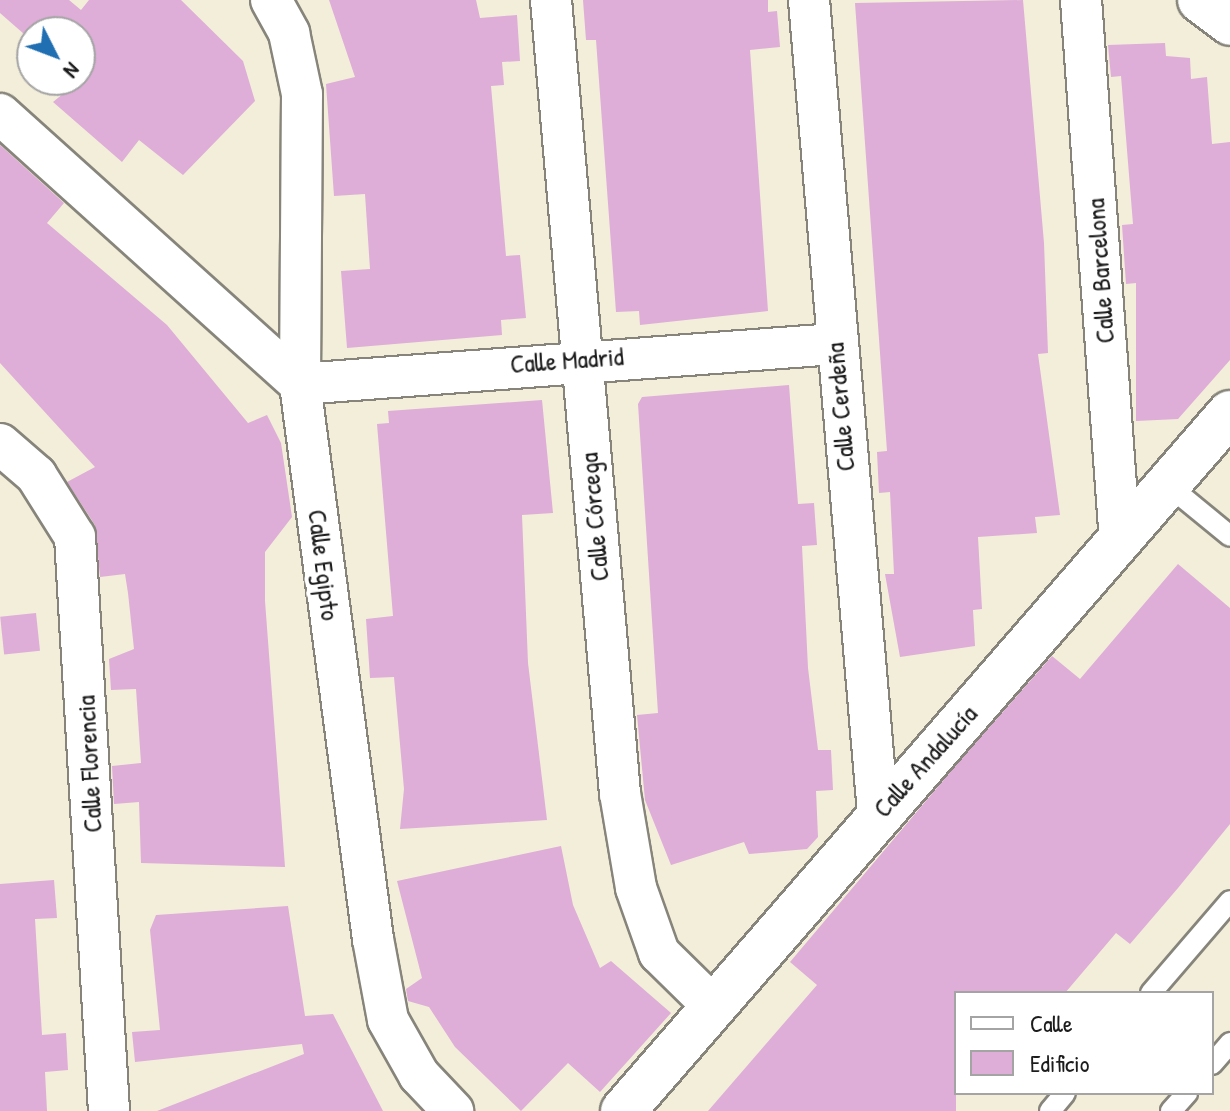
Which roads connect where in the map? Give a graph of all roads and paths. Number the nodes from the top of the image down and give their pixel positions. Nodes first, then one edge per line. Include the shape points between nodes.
1 (271, 0) edge
2 (551, 0) edge
3 (809, 0) edge
4 (1081, 0) edge
5 (1200, 0) edge
6 (1230, 23) edge
7 (0, 114) edge
8 (834, 344) junction
9 (579, 358) junction
10 (300, 384) junction
11 (1230, 413) edge
12 (0, 444) edge
13 (1168, 485) junction
14 (1230, 536) edge
15 (1120, 541) junction
16 (878, 814) junction
17 (1230, 901) edge
18 (1153, 991) edge
19 (713, 1006) junction
20 (1230, 1043) edge
21 (1214, 1062) edge
22 (1063, 1095) edge
23 (1185, 1095) edge
24 (109, 1111) edge
25 (453, 1111) edge
26 (623, 1111) edge
27 (1050, 1111) edge
28 (1171, 1111) edge

1 - 10 street, Calle Egipto via 289,33 302,94
2 - 9 street, Calle Córcega
3 - 8 street, Calle Cerdeña
4 - 15 street, Calle Barcelona
5 - 6 street
7 - 10 street
8 - 9 street, Calle Madrid
8 - 16 street, Calle Cerdeña
9 - 10 street, Calle Madrid
9 - 19 street, Calle Córcega via 620,793 636,888 659,953
10 - 25 street, Calle Egipto via 388,1020 419,1075
11 - 13 street, Calle Andalucía
12 - 24 street, Calle Florencia via 36,475 75,537
13 - 14 lane
13 - 15 street, Calle Andalucía
15 - 16 street, Calle Andalucía
16 - 19 street, Calle Andalucía
17 - 18 lane
19 - 26 street, Calle Andalucía
20 - 21 lane
22 - 27 lane
23 - 28 lane

